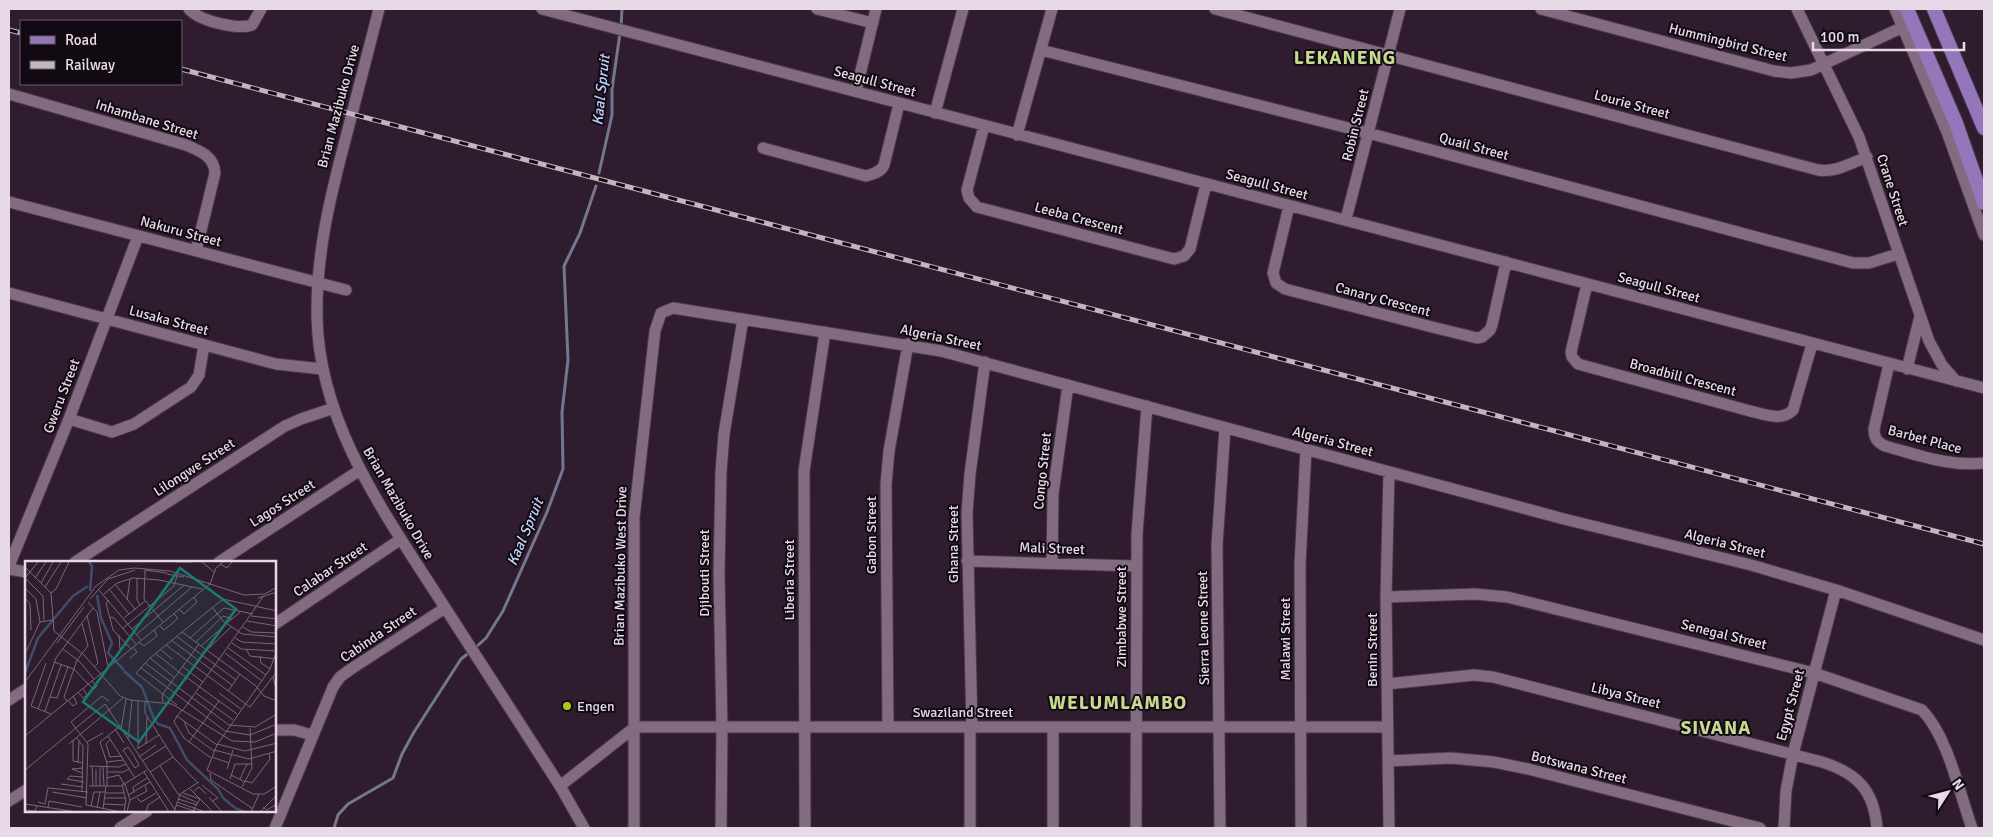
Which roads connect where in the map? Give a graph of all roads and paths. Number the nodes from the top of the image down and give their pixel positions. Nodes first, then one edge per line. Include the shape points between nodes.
1 (189, 9) edge
2 (261, 9) edge
3 (379, 9) edge
4 (542, 9) edge
5 (817, 9) edge
6 (876, 9) edge
7 (963, 9) edge
8 (1052, 9) edge
9 (1215, 9) edge
10 (1400, 9) edge
11 (1541, 9) edge
12 (1797, 9) edge
13 (1895, 9) edge
14 (1907, 9) edge
15 (1934, 9) edge
16 (872, 23) junction
17 (1903, 27) junction
18 (1041, 50) junction
19 (1389, 55) junction
20 (1825, 63) junction
21 (856, 91) junction
22 (9, 94) edge
23 (899, 104) junction
24 (935, 113) junction
25 (984, 126) junction
26 (1984, 128) edge
27 (1368, 133) junction
28 (1017, 135) junction
29 (763, 148) dead end
30 (1867, 157) junction
31 (1206, 184) junction
32 (9, 202) edge
33 (1984, 203) edge
34 (1289, 206) junction
35 (1346, 220) junction
36 (1984, 235) edge
37 (138, 236) junction
38 (196, 251) junction
39 (1898, 254) junction
40 (1506, 262) junction
41 (317, 282) junction
42 (1587, 284) junction
43 (346, 290) dead end
44 (9, 293) edge
45 (666, 309) joint
46 (1920, 316) junction
47 (107, 318) junction
48 (744, 320) junction
49 (825, 332) junction
50 (908, 344) junction
51 (1812, 344) junction
52 (204, 345) junction
53 (985, 362) junction
54 (1888, 364) junction
55 (322, 369) junction
56 (1907, 369) junction
57 (1956, 380) junction
58 (1068, 384) junction
59 (1984, 388) edge
60 (1147, 406) junction
61 (334, 408) junction
62 (69, 419) junction
63 (1226, 428) junction
64 (1306, 449) junction
65 (1984, 463) edge
66 (360, 470) junction
67 (1388, 472) junction
68 (9, 530) edge
69 (21, 534) junction
70 (401, 539) junction
71 (77, 561) edge
72 (221, 561) edge
73 (967, 561) junction
74 (1052, 562) junction
75 (1136, 566) junction
76 (9, 567) edge
77 (25, 572) edge
78 (1836, 590) junction
79 (1386, 597) junction
80 (445, 608) junction
81 (276, 623) edge
82 (1984, 640) edge
83 (1814, 673) junction
84 (1387, 684) junction
85 (25, 690) edge
86 (9, 700) edge
87 (1301, 726) junction
88 (635, 727) junction
89 (888, 727) junction
90 (1053, 727) junction
91 (1136, 727) junction
92 (1220, 727) junction
93 (1387, 727) junction
94 (722, 728) junction
95 (805, 728) junction
96 (971, 728) junction
97 (276, 730) edge
98 (312, 735) junction
99 (1793, 754) junction
100 (1388, 761) junction
101 (560, 786) junction
102 (25, 791) edge
103 (9, 801) edge
104 (144, 812) edge
105 (120, 828) edge
106 (275, 828) edge
107 (584, 828) edge
108 (634, 828) edge
109 (721, 828) edge
110 (805, 828) edge
111 (970, 828) edge
112 (1053, 828) edge
113 (1136, 828) edge
114 (1220, 828) edge
115 (1301, 828) edge
116 (1389, 828) edge
117 (1760, 828) edge
118 (1784, 828) edge
119 (1877, 828) edge
120 (1972, 828) edge

1 - 2 street via 199,17 238,27 252,25
3 - 41 street, Brian Mazibuko Drive via 325,220
4 - 21 street, Seagull Street
5 - 16 street
6 - 16 street
7 - 24 street
8 - 18 street
9 - 19 street, Lourie Street
10 - 19 street, Robin Street
11 - 20 street, Hummingbird Street via 1774,71 1802,72
12 - 20 street, Crane Street
13 - 17 street
14 - 33 main road via 1956,123
15 - 26 main road
16 - 21 street
17 - 20 street, Hummingbird Street
17 - 36 street via 1951,142
18 - 27 street, Quail Street
18 - 28 street
19 - 27 street, Robin Street
19 - 30 street, Lourie Street via 1818,170 1830,171
20 - 30 street, Crane Street
21 - 23 street, Seagull Street
22 - 38 street, Inhambane Street via 204,153 215,173
23 - 24 street, Seagull Street
23 - 29 street via 883,168 874,174 866,176
24 - 25 street, Seagull Street
25 - 28 street, Seagull Street
25 - 31 street, Leeba Crescent via 968,190 969,198 977,206 1174,259 1184,256 1190,249
27 - 35 street, Robin Street
27 - 39 street, Quail Street via 1853,263 1869,263
28 - 31 street, Seagull Street
30 - 39 street, Crane Street
31 - 34 street, Seagull Street
32 - 37 street, Nakuru Street
34 - 35 street, Seagull Street
34 - 40 street, Canary Crescent via 1273,273 1276,283 1432,327 1477,338 1486,335 1492,325
35 - 40 street, Seagull Street
37 - 38 street, Nakuru Street
37 - 47 street, Gweru Street
38 - 41 street, Nakuru Street
39 - 46 street, Crane Street
40 - 42 street, Seagull Street
41 - 43 street, Nakuru Street
41 - 55 street, Brian Mazibuko Drive
42 - 51 street, Seagull Street
42 - 51 street, Broadbill Crescent via 1571,352 1582,366 1779,418 1793,410
44 - 47 street, Lusaka Street
45 - 48 street, Algeria Street via 678,308
45 - 88 street, Brian Mazibuko West Drive via 657,320 655,331 635,495
46 - 56 street
46 - 57 street, Crane Street via 1936,356
47 - 52 street, Lusaka Street
47 - 62 street, Gweru Street
48 - 49 street, Algeria Street
48 - 94 street, Djibouti Street via 724,434 721,472
49 - 50 street, Algeria Street
49 - 95 street, Liberia Street via 804,471
50 - 53 street, Algeria Street
50 - 89 street, Gabon Street via 886,484
51 - 54 street, Seagull Street
52 - 55 street, Lusaka Street via 276,364
52 - 62 street via 199,375 191,387 134,424 112,432
53 - 58 street, Algeria Street
53 - 73 street, Ghana Street via 968,491
54 - 56 street, Seagull Street
54 - 65 street, Barbet Place via 1874,429 1877,441 1946,462
55 - 61 street, Brian Mazibuko Drive
56 - 57 street, Seagull Street
57 - 59 street, Seagull Street
58 - 60 street, Algeria Street
58 - 74 street, Congo Street via 1053,494
60 - 63 street, Algeria Street
60 - 75 street, Zimbabwe Street
61 - 66 street, Brian Mazibuko Drive
61 - 71 street, Lilongwe Street via 285,426
62 - 69 street, Gweru Street
63 - 64 street, Algeria Street
63 - 92 street, Sierra Leone Street via 1218,535
64 - 67 street, Algeria Street
64 - 87 street, Malawi Street via 1300,565
66 - 70 street, Brian Mazibuko Drive
66 - 72 street, Lagos Street
67 - 78 street, Algeria Street via 1751,565
67 - 79 street, Benin Street
68 - 69 street
69 - 76 street, Gweru Street
70 - 80 street, Brian Mazibuko Drive
70 - 81 street, Calabar Street
73 - 74 street, Mali Street
73 - 96 street, Ghana Street
74 - 75 street, Mali Street
75 - 91 street, Zimbabwe Street
76 - 77 street
78 - 82 street, Algeria Street
78 - 83 street, Egypt Street
79 - 83 street, Senegal Street via 1475,594 1507,597
79 - 84 street, Benin Street
80 - 98 street, Cabinda Street via 340,677 326,699
80 - 101 street, Brian Mazibuko Drive
83 - 99 street, Egypt Street
83 - 120 street, Senegal Street via 1922,710 1940,736
84 - 93 street, Benin Street
84 - 99 street, Libya Street via 1485,676
85 - 86 street
87 - 92 street, Swaziland Street
87 - 93 street, Swaziland Street
87 - 115 street, Malawi Street
88 - 94 street, Swaziland Street
88 - 101 street
88 - 108 street, Brian Mazibuko West Drive
89 - 95 street, Swaziland Street
89 - 96 street, Swaziland Street
90 - 91 street, Swaziland Street
90 - 96 street, Swaziland Street
90 - 112 street
91 - 92 street, Swaziland Street
91 - 113 street, Zimbabwe Street
92 - 114 street, Sierra Leone Street
93 - 100 street, Benin Street
94 - 95 street, Swaziland Street
94 - 109 street, Djibouti Street
95 - 110 street, Liberia Street
96 - 111 street, Ghana Street
97 - 98 street
98 - 106 street, Cabinda Street
99 - 118 street, Egypt Street
99 - 119 street, Libya Street via 1835,766 1854,776 1870,800
100 - 116 street, Benin Street
100 - 117 street, Botswana Street via 1451,758 1494,762
101 - 107 street, Brian Mazibuko Drive
102 - 103 street
104 - 105 street

